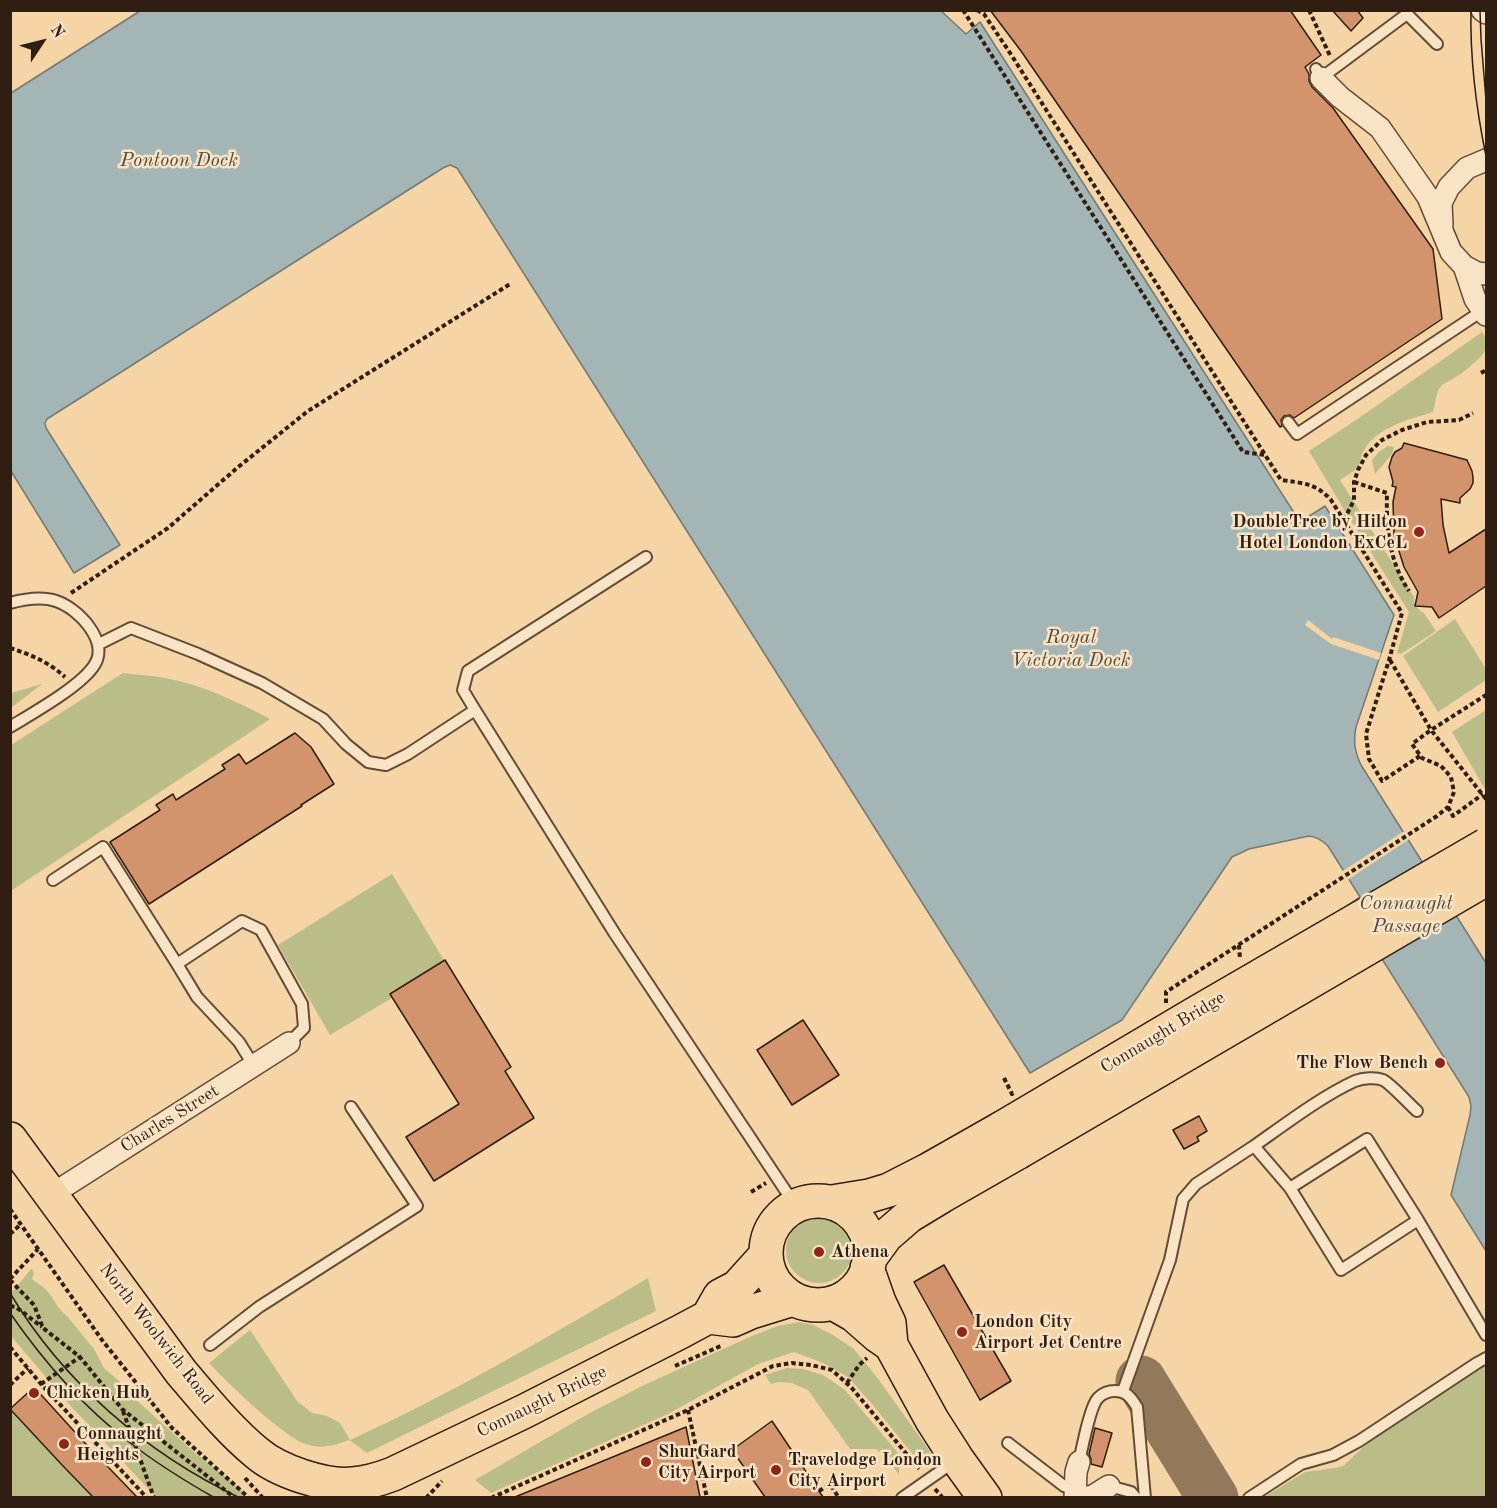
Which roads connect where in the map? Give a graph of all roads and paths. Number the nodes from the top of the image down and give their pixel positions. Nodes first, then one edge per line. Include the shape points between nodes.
1 (963, 10) edge
2 (977, 10) edge
3 (1309, 10) edge
4 (1482, 10) edge
5 (1407, 12) edge
6 (1486, 13) edge
7 (1437, 44) dead end
8 (1324, 71) junction
9 (1486, 160) edge
10 (1442, 228) junction
11 (1464, 266) junction
12 (1486, 274) edge
13 (510, 284) dead end
14 (1485, 306) edge
15 (1486, 369) edge
16 (1481, 373) dead end
17 (1473, 413) dead end
18 (1288, 422) dead end
19 (1265, 456) junction
20 (1354, 482) junction
21 (1344, 520) junction
22 (646, 557) dead end
23 (1409, 591) dead end
24 (57, 601) junction
25 (10, 603) edge
26 (99, 644) junction
27 (10, 648) edge
28 (1389, 660) junction
29 (72, 687) junction
30 (1486, 695) edge
31 (475, 710) junction
32 (10, 727) edge
33 (1431, 730) junction
34 (1420, 756) junction
35 (1483, 794) junction
36 (1486, 799) edge
37 (1448, 807) junction
38 (1486, 845) edge
39 (1486, 879) edge
40 (53, 880) dead end
41 (177, 964) junction
42 (1166, 1008) dead end
43 (289, 1043) joint
44 (254, 1066) junction
45 (351, 1107) dead end
46 (1417, 1111) dead end
47 (10, 1140) edge
48 (1009, 1141) junction
49 (1254, 1146) junction
50 (1290, 1188) junction
51 (51, 1195) junction
52 (832, 1202) junction
53 (795, 1205) junction
54 (10, 1209) edge
55 (1418, 1220) junction
56 (21, 1224) junction
57 (10, 1234) edge
58 (38, 1249) junction
59 (765, 1256) junction
60 (869, 1263) junction
61 (10, 1280) edge
62 (793, 1299) junction
63 (833, 1303) junction
64 (10, 1306) edge
65 (708, 1317) junction
66 (43, 1328) junction
67 (1486, 1335) edge
68 (210, 1345) dead end
69 (10, 1347) edge
70 (881, 1350) junction
71 (80, 1357) junction
72 (1486, 1358) edge
73 (28, 1368) junction
74 (847, 1383) junction
75 (41, 1384) junction
76 (10, 1385) edge
77 (1123, 1391) junction
78 (123, 1409) junction
79 (688, 1410) junction
80 (1008, 1443) dead end
81 (957, 1459) junction
82 (1079, 1462) joint
83 (921, 1472) dead end
84 (373, 1480) joint
85 (251, 1485) dead end
86 (1109, 1486) joint
87 (935, 1488) dead end
88 (819, 1491) dead end
89 (1077, 1495) edge
90 (147, 1497) edge
91 (154, 1497) edge
92 (236, 1497) edge
93 (249, 1497) edge
94 (263, 1497) edge
95 (491, 1497) edge
96 (707, 1497) edge
97 (839, 1497) edge
98 (902, 1497) edge
99 (943, 1497) edge
100 (985, 1497) edge
101 (1136, 1497) edge
102 (1144, 1497) edge
103 (1249, 1497) edge

1 - 19 path via 1244,452
2 - 19 path via 984,14 1012,56
3 - 8 path
4 - 6 street
5 - 7 lane
5 - 8 lane
8 - 10 street via 1340,97 1380,128 1428,197
9 - 10 street via 1467,168 1449,187 1441,202
10 - 11 street via 1451,252
11 - 12 street
11 - 14 street via 1475,299
13 - 24 path via 308,411 168,528
14 - 18 lane via 1297,434
15 - 16 path
17 - 20 path via 1459,420 1427,422 1383,440 1366,455
19 - 21 path via 1281,480 1324,491
20 - 21 path via 1354,500
20 - 23 path via 1387,493 1388,539
21 - 28 path via 1402,613
22 - 31 lane via 468,671 463,690
24 - 25 lane via 43,598
24 - 26 lane via 79,615
26 - 29 lane via 94,667
26 - 31 lane via 132,628 198,654 262,683 323,719 368,762 386,765
27 - 29 path via 53,667
28 - 33 path
28 - 34 path via 1366,734 1369,759 1382,781
29 - 32 lane
30 - 33 path
31 - 53 lane via 615,934
33 - 34 path via 1412,744
33 - 35 path
34 - 37 path via 1441,766 1451,777 1454,792
35 - 36 path
35 - 37 path via 1453,816
37 - 42 path via 1166,992
38 - 48 main road, Connaught Bridge, bridge via 1228,995
39 - 48 main road, Connaught Bridge, bridge
40 - 41 lane via 103,847
41 - 43 lane via 242,921 261,930 302,1004 304,1028
41 - 44 lane via 197,997 239,1042
43 - 44 street, Charles Street
44 - 51 street, Charles Street
45 - 68 lane via 417,1206 259,1307
46 - 49 lane via 1384,1081 1357,1080
47 - 51 main road, North Woolwich Road
48 - 52 main road, Connaught Bridge via 928,1170 889,1190
48 - 60 main road, Connaught Bridge via 886,1236
49 - 50 lane
49 - 77 lane via 1196,1184 1183,1199 1170,1260
50 - 55 lane via 1367,1139
50 - 55 lane via 1341,1270
51 - 84 main road, North Woolwich Road via 181,1372 257,1453 308,1478 352,1485
52 - 53 main road via 813,1200
52 - 60 main road via 846,1208 865,1230
53 - 59 main road via 778,1218 768,1236
54 - 56 path
55 - 67 lane
56 - 57 path
56 - 58 path
58 - 61 path
58 - 93 path via 102,1340 172,1428
59 - 62 main road via 774,1281
59 - 65 main road, Connaught Bridge via 737,1287 720,1296
60 - 63 main road via 856,1289
60 - 70 main road via 889,1323
61 - 66 path via 34,1305
62 - 63 main road via 820,1305
62 - 65 main road via 733,1320
63 - 70 main road via 878,1336
64 - 66 path
65 - 84 main road, Connaught Bridge via 523,1412
66 - 71 path
69 - 73 path
70 - 74 path via 859,1365
70 - 81 main road
71 - 75 path
71 - 78 path
72 - 103 lane via 1359,1441 1333,1455 1301,1464
73 - 75 path
73 - 76 path
74 - 79 path via 832,1370 811,1365 773,1366
74 - 83 path
75 - 90 path
77 - 82 lane via 1107,1391 1097,1399
77 - 102 lane via 1137,1407
78 - 91 path
78 - 92 path
79 - 95 path
79 - 96 path
80 - 89 lane
81 - 98 lane
81 - 100 main road
82 - 89 street
85 - 94 path
86 - 89 street via 1092,1496
86 - 101 lane
87 - 99 path
88 - 97 path via 830,1484

